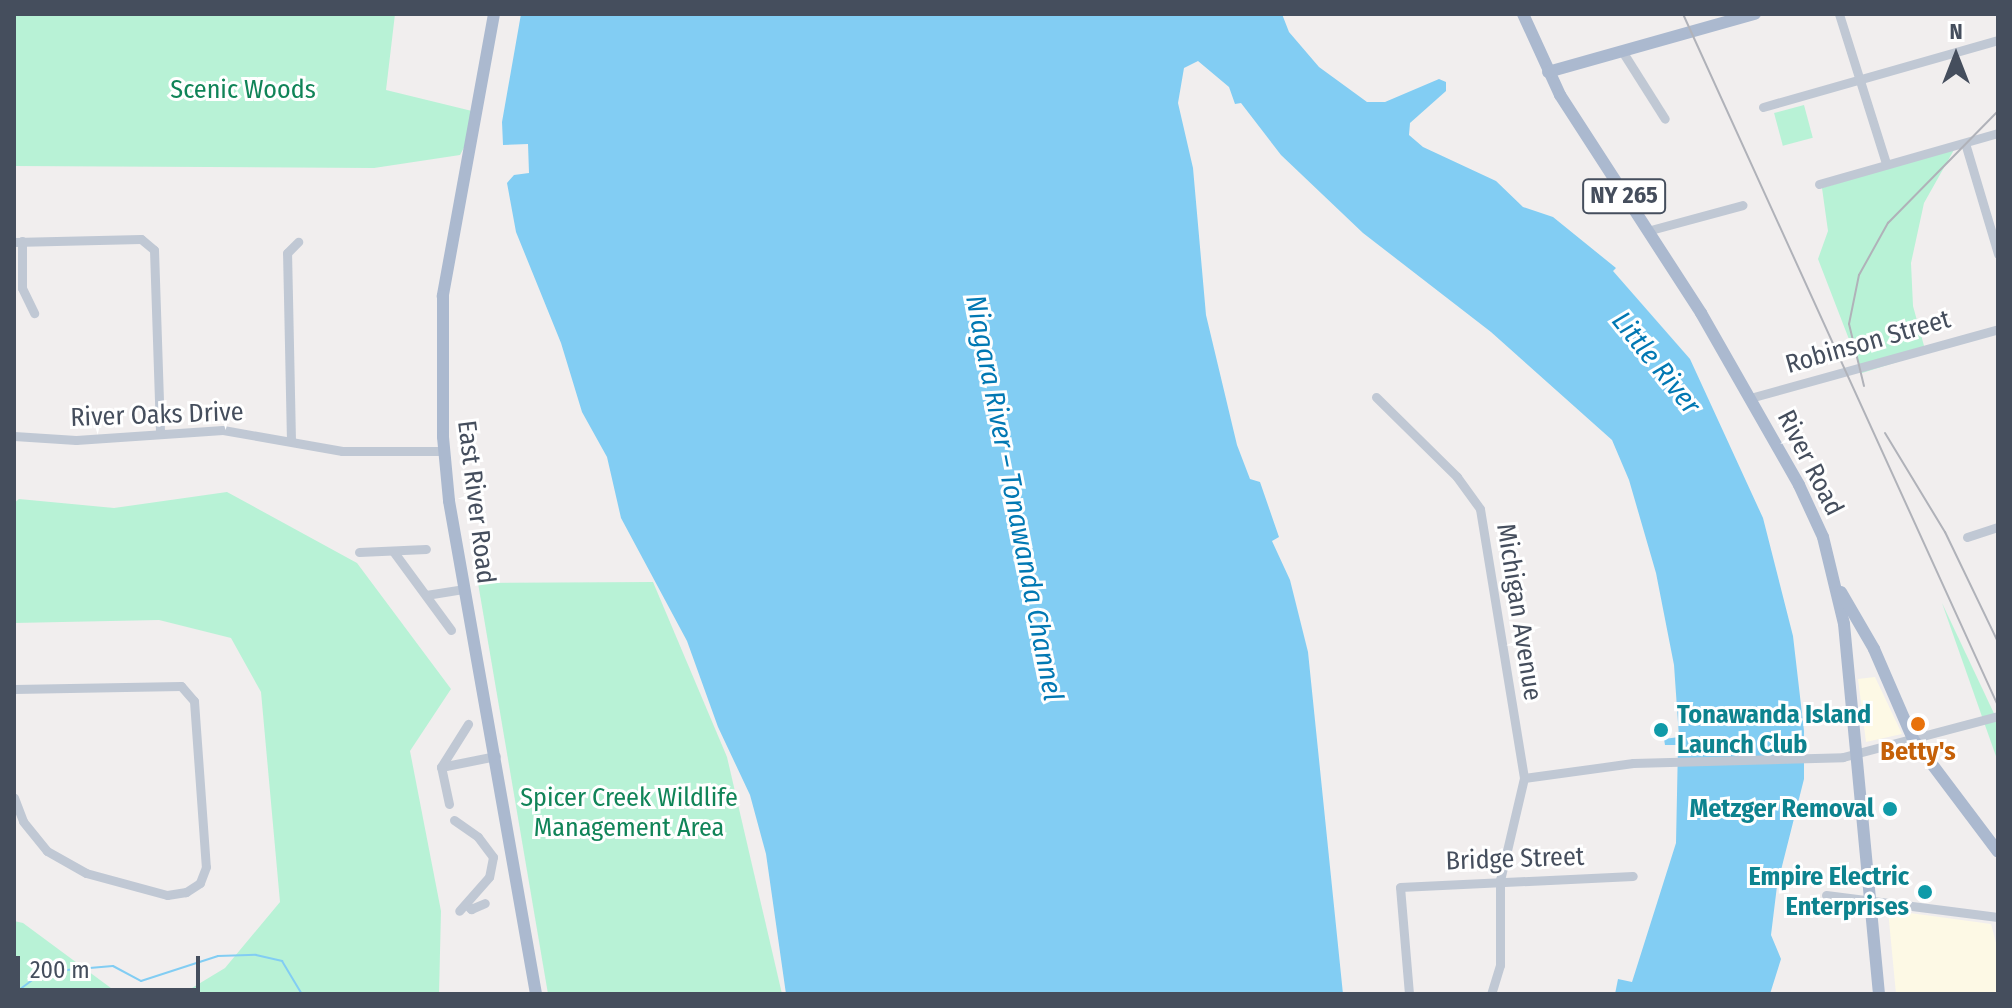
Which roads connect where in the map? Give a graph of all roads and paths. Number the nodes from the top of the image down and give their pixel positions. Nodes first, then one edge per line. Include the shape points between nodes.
1 (494, 14) edge
2 (1523, 14) edge
3 (1755, 14) edge
4 (1839, 14) edge
5 (1998, 40) edge
6 (1622, 51) junction
7 (1548, 72) junction
8 (1860, 80) junction
9 (1763, 107) dead end
10 (1665, 119) dead end
11 (1998, 133) edge
12 (1965, 143) junction
13 (1886, 163) junction
14 (1819, 184) dead end
15 (1743, 205) dead end
16 (1647, 231) junction
17 (1994, 231) edge
18 (18, 242) edge
19 (298, 242) dead end
20 (1998, 254) edge
21 (34, 313) dead end
22 (1998, 329) edge
23 (1376, 397) dead end
24 (1750, 398) junction
25 (160, 433) junction
26 (14, 436) edge
27 (291, 441) junction
28 (444, 451) junction
29 (1998, 527) edge
30 (1967, 537) dead end
31 (426, 549) dead end
32 (393, 551) junction
33 (359, 552) dead end
34 (1837, 586) junction
35 (465, 589) junction
36 (426, 595) junction
37 (451, 630) dead end
38 (14, 689) edge
39 (1998, 716) edge
40 (468, 724) dead end
41 (1913, 739) junction
42 (1856, 754) junction
43 (496, 756) junction
44 (441, 767) junction
45 (1524, 778) junction
46 (14, 798) edge
47 (449, 804) dead end
48 (454, 820) dead end
49 (513, 852) junction
50 (1998, 852) edge
51 (493, 857) junction
52 (1633, 876) dead end
53 (1500, 880) junction
54 (479, 893) junction
55 (1826, 895) dead end
56 (1870, 900) junction
57 (1998, 917) edge
58 (536, 994) edge
59 (1409, 994) edge
60 (1491, 994) edge
61 (1879, 994) edge

1 - 28 main road, East River Road via 443,296
2 - 7 main road, River Road / NY 265
3 - 6 main road
4 - 8 street
5 - 8 street
6 - 7 main road
6 - 10 street
7 - 16 main road, River Road / NY 265
8 - 9 street
8 - 13 street
11 - 12 street
12 - 13 street
12 - 17 street
13 - 14 street
15 - 16 street
16 - 24 main road, River Road / NY 265
17 - 20 street
18 - 21 street via 22,288
18 - 25 street via 141,239 154,250
19 - 27 street via 287,253
22 - 24 street, Robinson Street
23 - 45 street, Michigan Avenue via 1457,477 1480,509
24 - 34 main road, River Road / NY 265 via 1814,516
25 - 26 street, River Oaks Drive via 58,440
25 - 27 street, River Oaks Drive via 223,430
27 - 28 street, River Oaks Drive via 365,453
28 - 35 main road, East River Road
29 - 30 street
31 - 32 street
32 - 33 street
32 - 36 street
34 - 41 main road via 1874,649
34 - 42 main road, River Road / NY 265
35 - 36 street
35 - 43 main road, East River Road
36 - 37 street
38 - 46 street via 181,686 194,701 206,867 200,883 167,895 86,873 47,851 23,821
39 - 41 street
40 - 44 street
41 - 42 street
41 - 50 main road
42 - 45 street via 1669,761
42 - 56 main road, River Road / NY 265
43 - 44 street
43 - 49 main road, East River Road
44 - 47 street
45 - 53 street
48 - 51 street via 478,837
49 - 51 street
49 - 58 main road, East River Road
51 - 54 street
52 - 53 street, Bridge Street
53 - 59 street, Bridge Street via 1400,887
53 - 60 street via 1500,965
54 - 54 street via 463,908 489,906
55 - 56 street
56 - 57 street
56 - 61 main road, River Road / NY 265

